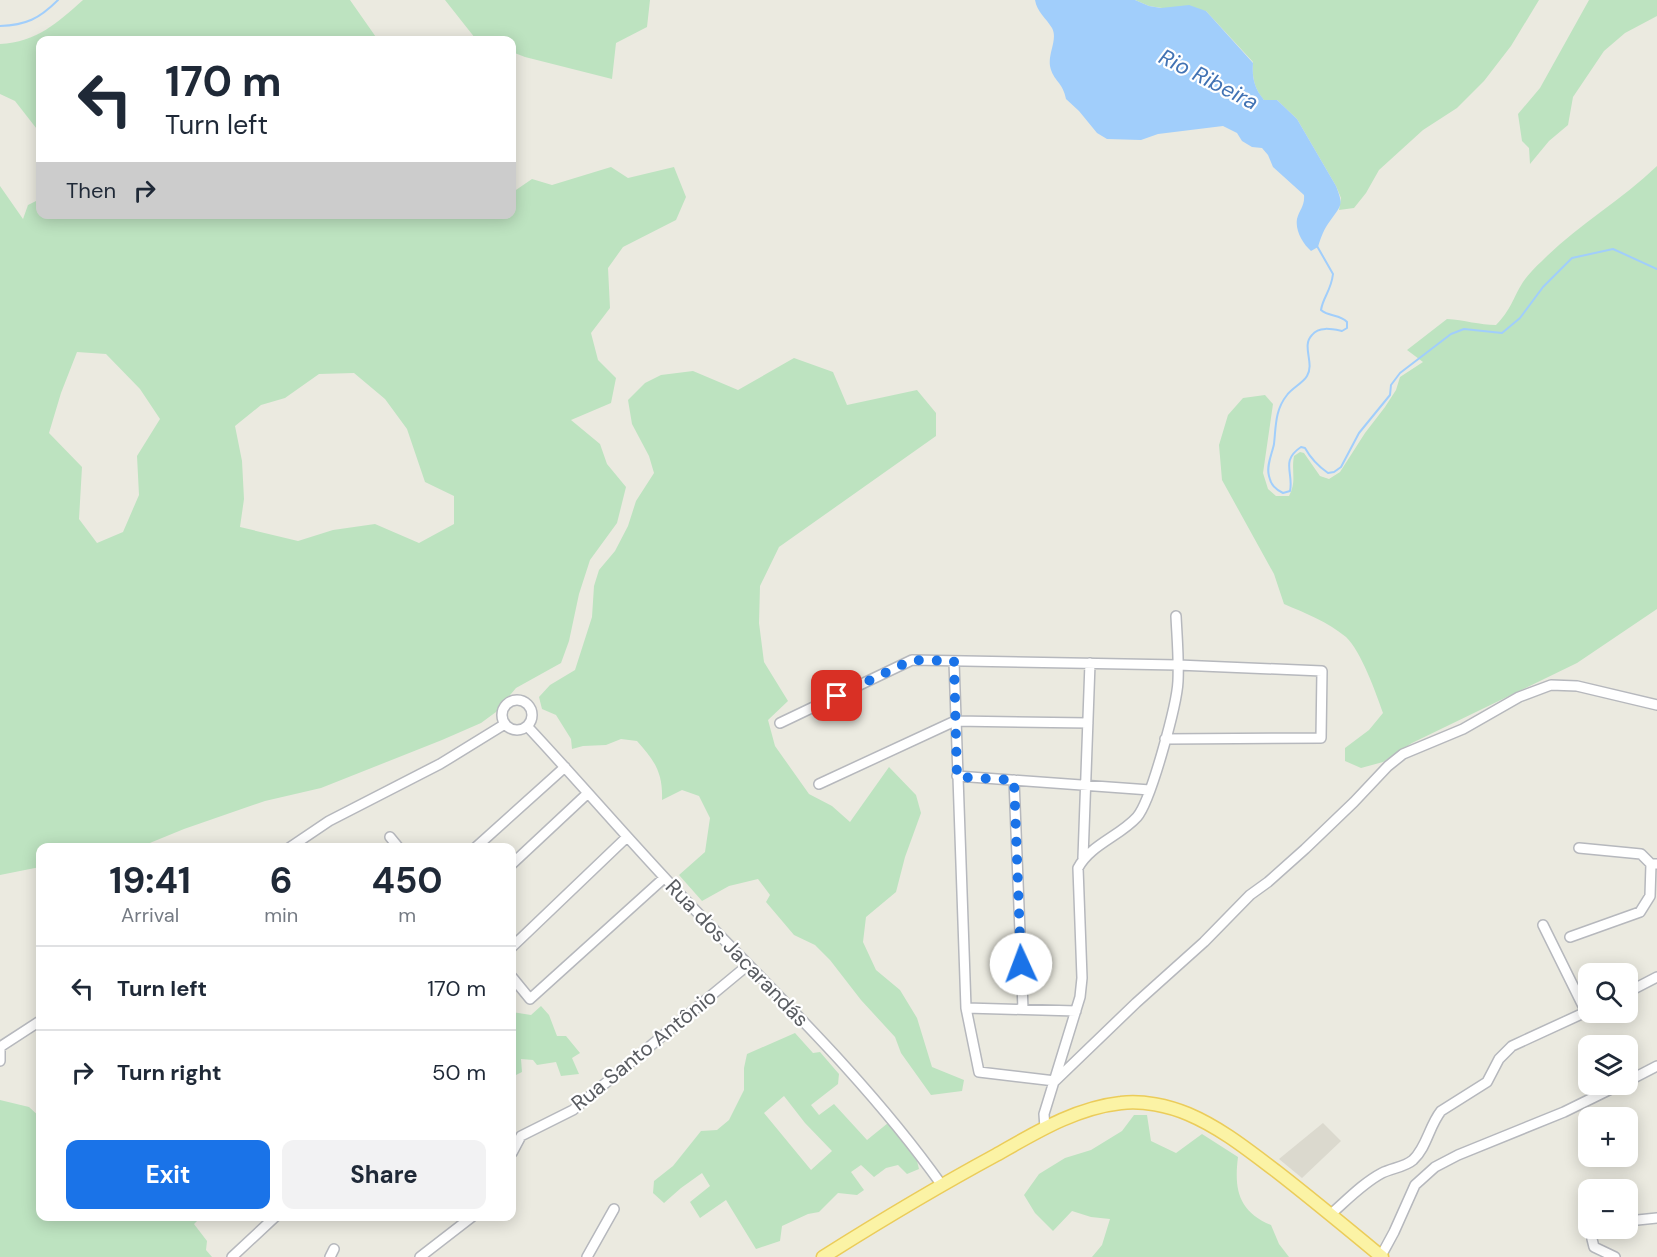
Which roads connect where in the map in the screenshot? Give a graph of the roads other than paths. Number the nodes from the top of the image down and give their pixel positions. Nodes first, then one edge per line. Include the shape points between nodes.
1 (1176, 616) dead end
2 (954, 661) junction
3 (1089, 663) junction
4 (1178, 665) junction
5 (1657, 705) edge
6 (955, 721) junction
7 (780, 723) dead end
8 (1088, 723) junction
9 (505, 724) junction
10 (527, 726) junction
11 (1165, 739) junction
12 (565, 767) junction
13 (957, 777) junction
14 (1014, 780) junction
15 (819, 784) dead end
16 (1085, 785) junction
17 (1150, 790) junction
18 (588, 793) junction
19 (390, 837) dead end
20 (627, 837) junction
21 (296, 843) edge
22 (395, 843) edge
23 (481, 843) edge
24 (1579, 848) dead end
25 (1083, 858) junction
26 (516, 860) edge
27 (1654, 864) edge
28 (664, 878) junction
29 (1543, 925) dead end
30 (1570, 937) dead end
31 (516, 943) edge
32 (748, 965) junction
33 (1657, 977) edge
34 (516, 982) edge
35 (1638, 987) edge
36 (1578, 993) edge
37 (966, 1008) junction
38 (1023, 1009) junction
39 (1076, 1011) junction
40 (1578, 1015) edge
41 (36, 1025) edge
42 (0, 1048) edge
43 (0, 1061) edge
44 (1657, 1066) edge
45 (1638, 1076) edge
46 (1055, 1081) junction
47 (1599, 1095) edge
48 (1045, 1128) junction
49 (521, 1136) junction
50 (516, 1138) edge
51 (516, 1145) edge
52 (941, 1184) junction
53 (614, 1209) dead end
54 (1331, 1214) junction
55 (1657, 1218) edge
56 (1638, 1220) edge
57 (271, 1221) edge
58 (467, 1221) edge
59 (1592, 1239) edge
60 (1382, 1256) edge
61 (232, 1257) edge
62 (420, 1257) edge
63 (587, 1257) edge
64 (823, 1257) edge
65 (1615, 1257) edge

1 - 4 street
2 - 3 street
2 - 6 street
2 - 7 street via 912,660
3 - 4 street
3 - 8 street
4 - 11 street
4 - 11 street via 1322,671 1322,738
5 - 46 street via 1577,686 1551,685 1403,754
6 - 8 street
6 - 13 street
6 - 15 street
8 - 16 street
9 - 10 street via 516,730
9 - 10 street via 505,708 519,700 531,711
9 - 21 street
10 - 12 street, Rua dos Jacarandás
11 - 17 street
12 - 18 street, Rua dos Jacarandás
12 - 23 street
13 - 14 street
13 - 37 street
14 - 16 street
14 - 38 street
16 - 17 street
16 - 25 street
17 - 25 street via 1139,815
18 - 20 street, Rua dos Jacarandás
18 - 26 street
19 - 22 street
20 - 28 street, Rua dos Jacarandás
20 - 31 street
24 - 27 street via 1641,854
25 - 39 street via 1078,868 1082,978
27 - 30 street via 1650,897 1640,912
28 - 32 street, Rua dos Jacarandás
28 - 34 street via 530,999
29 - 36 street
32 - 49 street, Rua Santo Antônio via 573,1110
32 - 52 street, Rua dos Jacarandás via 867,1090 909,1138
33 - 35 street
37 - 38 street
37 - 46 street via 979,1072
38 - 39 street
39 - 46 street
40 - 54 street via 1505,1051 1487,1082 1435,1118 1413,1160 1367,1182
41 - 42 street
42 - 43 street
44 - 45 street
46 - 48 street via 1044,1114
47 - 60 street via 1435,1167 1415,1185
48 - 52 main road
48 - 54 main road via 1084,1110 1122,1102 1171,1108 1224,1132
49 - 50 street, Rua Santo Antônio
49 - 51 street
52 - 64 main road
53 - 63 street
54 - 60 main road
55 - 56 street
57 - 61 street
58 - 62 street
59 - 65 street via 1594,1247

